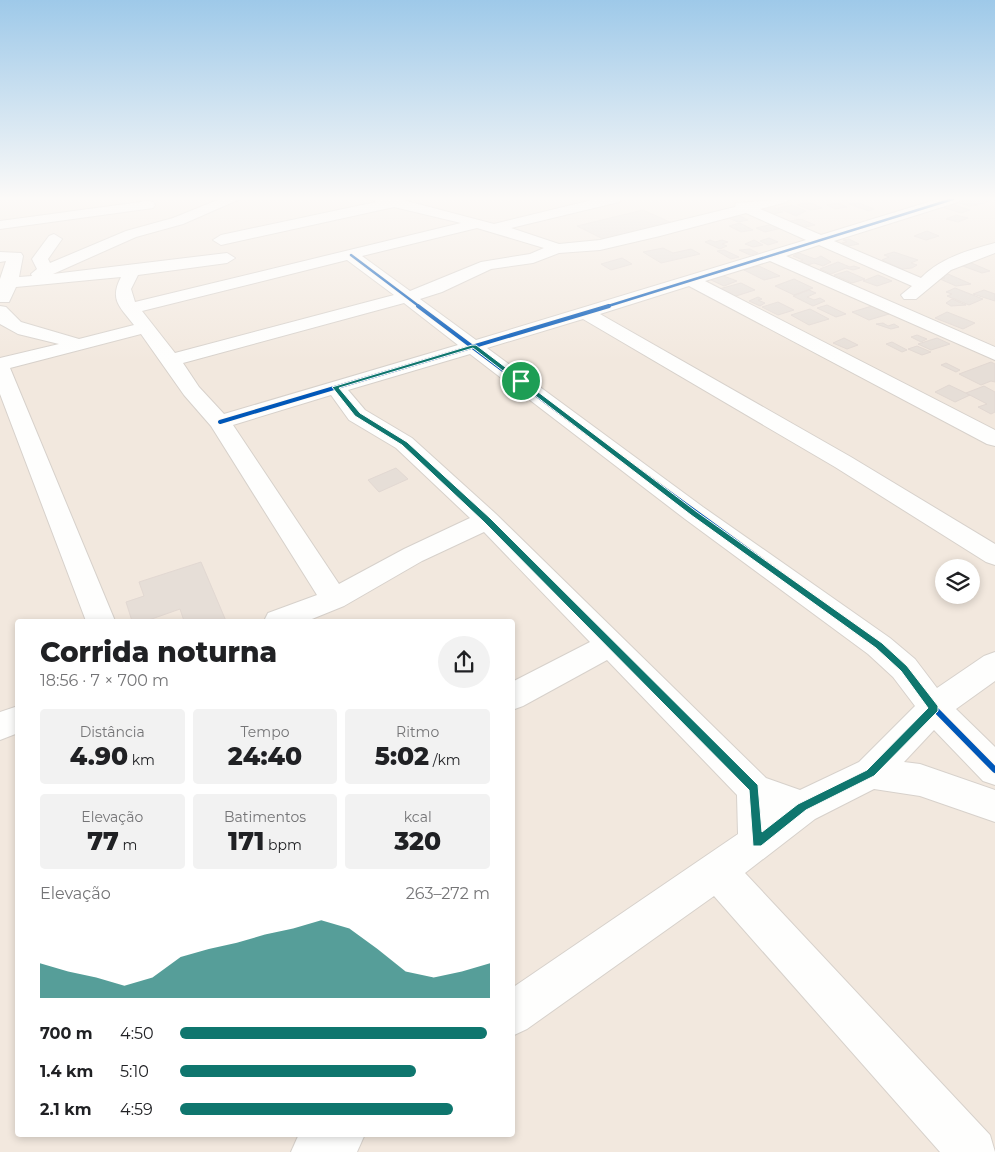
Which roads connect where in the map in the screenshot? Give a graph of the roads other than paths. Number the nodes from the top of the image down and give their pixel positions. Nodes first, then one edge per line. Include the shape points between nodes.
1 (45, 253) edge
2 (86, 253) edge
3 (360, 253) edge
4 (546, 253) edge
5 (783, 253) edge
6 (850, 253) edge
7 (982, 253) edge
8 (351, 255) junction
9 (773, 256) junction
10 (0, 257) edge
11 (227, 258) dead end
12 (45, 270) junction
13 (132, 271) junction
14 (690, 280) junction
15 (30, 281) junction
16 (5, 284) edge
17 (924, 285) junction
18 (408, 297) junction
19 (888, 306) junction
20 (131, 308) junction
21 (0, 310) edge
22 (585, 313) junction
23 (145, 328) junction
24 (995, 331) edge
25 (967, 342) junction
26 (77, 345) junction
27 (474, 346) junction
28 (995, 354) edge
29 (171, 360) junction
30 (0, 364) edge
31 (0, 368) edge
32 (335, 387) junction
33 (220, 422) junction
34 (995, 439) edge
35 (487, 520) junction
36 (995, 556) edge
37 (334, 600) junction
38 (99, 619) edge
39 (283, 619) edge
40 (610, 645) junction
41 (995, 664) edge
42 (515, 695) edge
43 (934, 708) junction
44 (15, 720) edge
45 (0, 726) edge
46 (995, 770) edge
47 (870, 773) junction
48 (754, 789) junction
49 (995, 806) edge
50 (802, 807) junction
51 (757, 842) junction
52 (716, 871) junction
53 (515, 1012) edge
54 (336, 1137) edge
55 (314, 1152) edge
56 (973, 1152) edge

1 - 12 street via 40,259
2 - 12 street
3 - 8 street
4 - 18 street via 478,268
5 - 9 street
6 - 17 street
7 - 17 street via 950,265 934,274
8 - 18 street
8 - 20 street
9 - 14 street
9 - 19 street
10 - 16 street via 15,256
11 - 13 street
12 - 15 street
13 - 15 street
13 - 20 street via 123,289 124,300
14 - 22 street
14 - 34 street
15 - 16 street
16 - 21 street
17 - 19 street
18 - 27 street
18 - 29 street
19 - 25 street
20 - 23 street
21 - 26 street via 8,322
22 - 27 street
22 - 36 street via 780,424
23 - 26 street
23 - 29 street
24 - 25 street
25 - 28 street
26 - 30 street
27 - 32 street
27 - 43 street via 694,513 879,646 904,668
29 - 33 street via 190,391
31 - 38 street
32 - 33 street
32 - 35 street via 357,415 404,443
33 - 37 street
35 - 37 street via 404,560
35 - 40 street
37 - 39 street
40 - 42 street
40 - 48 street
41 - 43 street
43 - 46 street
43 - 47 street
44 - 45 street
47 - 49 street via 920,780
47 - 50 street
48 - 50 street
48 - 51 street
50 - 51 street
51 - 52 street
52 - 53 street
52 - 56 street
54 - 55 street

